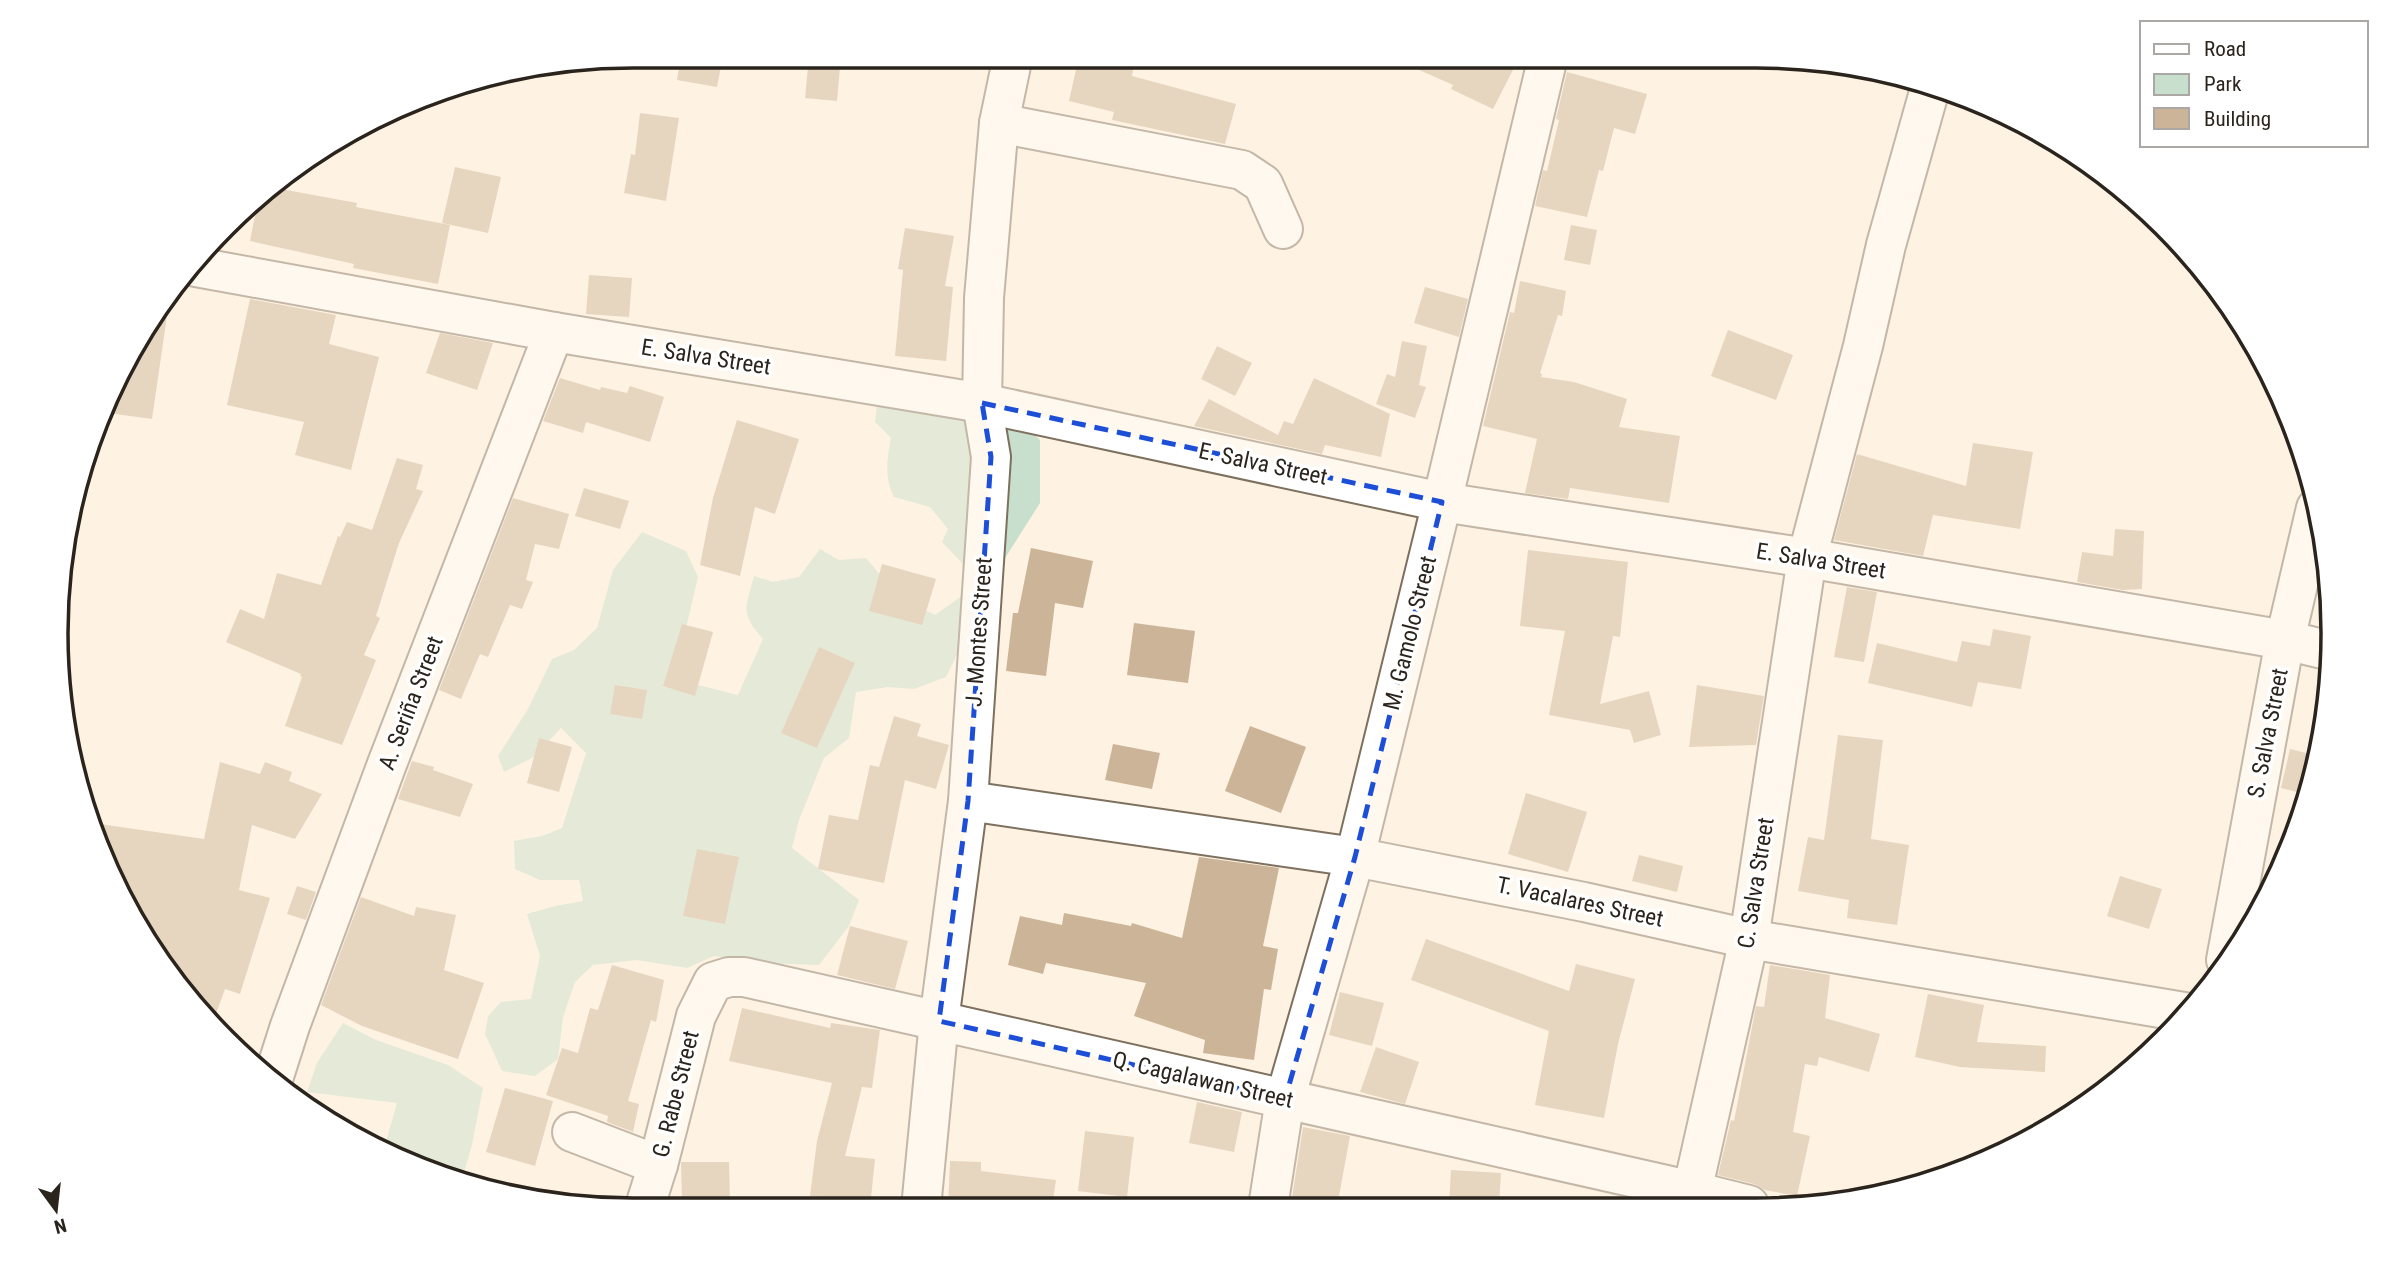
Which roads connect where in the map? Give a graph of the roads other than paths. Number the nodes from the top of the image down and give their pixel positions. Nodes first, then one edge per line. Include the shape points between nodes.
1 (1010, 68) edge
2 (1545, 68) edge
3 (1928, 95) edge
4 (999, 123) junction
5 (1283, 229) dead end
6 (202, 268) edge
7 (554, 332) junction
8 (982, 403) junction
9 (1442, 502) junction
10 (2311, 529) edge
11 (1807, 558) junction
12 (2285, 640) junction
13 (2321, 648) edge
14 (968, 802) junction
15 (1354, 857) junction
16 (1749, 939) junction
17 (2229, 941) edge
18 (713, 982) joint
19 (2176, 1011) edge
20 (939, 1021) junction
21 (276, 1070) edge
22 (1285, 1098) junction
23 (572, 1132) dead end
24 (659, 1166) junction
25 (648, 1198) edge
26 (922, 1198) edge
27 (1269, 1198) edge
28 (1691, 1198) edge

1 - 4 street, J. Montes Street
2 - 9 street, M. Gamolo Street
3 - 11 street, C. Salva Street
4 - 5 street via 1242,170 1263,184
4 - 8 street, J. Montes Street via 984,298
6 - 7 street, E. Salva Street
7 - 8 street, E. Salva Street
7 - 21 street, A. Seriña Street via 387,764
8 - 9 street, E. Salva Street
8 - 14 street, J. Montes Street via 991,457
9 - 11 street, E. Salva Street
9 - 15 street, M. Gamolo Street
10 - 12 street, S. Salva Street
11 - 12 street, E. Salva Street
11 - 16 street, C. Salva Street
12 - 13 street, E. Salva Street
12 - 17 street, S. Salva Street
14 - 15 street, T. Vacalares Street
14 - 20 street, J. Montes Street
15 - 16 street, T. Vacalares Street
15 - 22 street, M. Gamolo Street
16 - 19 street, T. Vacalares Street
16 - 28 street, C. Salva Street
18 - 20 street, Q. Cagalawan Street via 744,977
18 - 24 street, G. Rabe Street via 696,1016
20 - 22 street, Q. Cagalawan Street
20 - 26 street, J. Montes Street
22 - 27 street, M. Gamolo Street
22 - 28 street, Q. Cagalawan Street
23 - 24 street
24 - 25 street, G. Rabe Street

